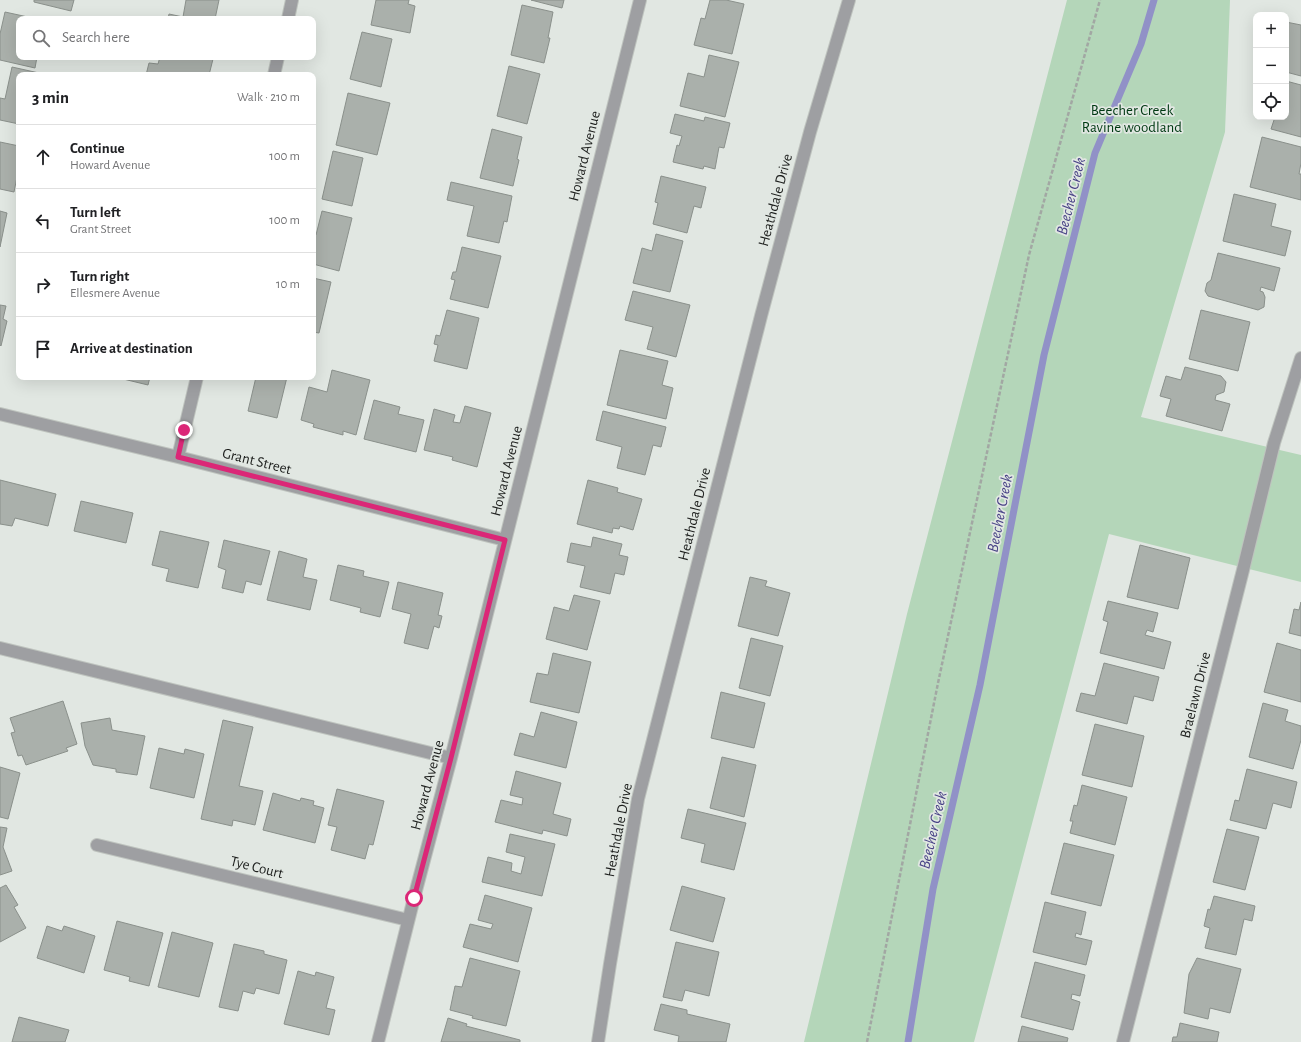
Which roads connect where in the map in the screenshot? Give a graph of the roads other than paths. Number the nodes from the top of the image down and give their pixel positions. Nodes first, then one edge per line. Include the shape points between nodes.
1 (292, 0) edge
2 (640, 0) edge
3 (849, 0) edge
4 (289, 16) edge
5 (277, 60) edge
6 (275, 72) edge
7 (1301, 358) edge
8 (196, 380) edge
9 (0, 414) edge
10 (178, 457) junction
11 (505, 540) junction
12 (0, 648) edge
13 (451, 758) junction
14 (97, 845) dead end
15 (408, 920) junction
16 (378, 1042) edge
17 (598, 1042) edge
18 (1123, 1042) edge

1 - 4 street
2 - 11 street, Howard Avenue
3 - 17 street, Heathdale Drive via 810,132 761,316 638,799
5 - 6 street
7 - 18 street, Braelawn Drive via 1274,443
8 - 10 street
9 - 10 street, Grant Street
10 - 11 street, Grant Street
11 - 13 street, Howard Avenue
12 - 13 street
13 - 15 street, Howard Avenue
14 - 15 street, Tye Court
15 - 16 street, Howard Avenue

